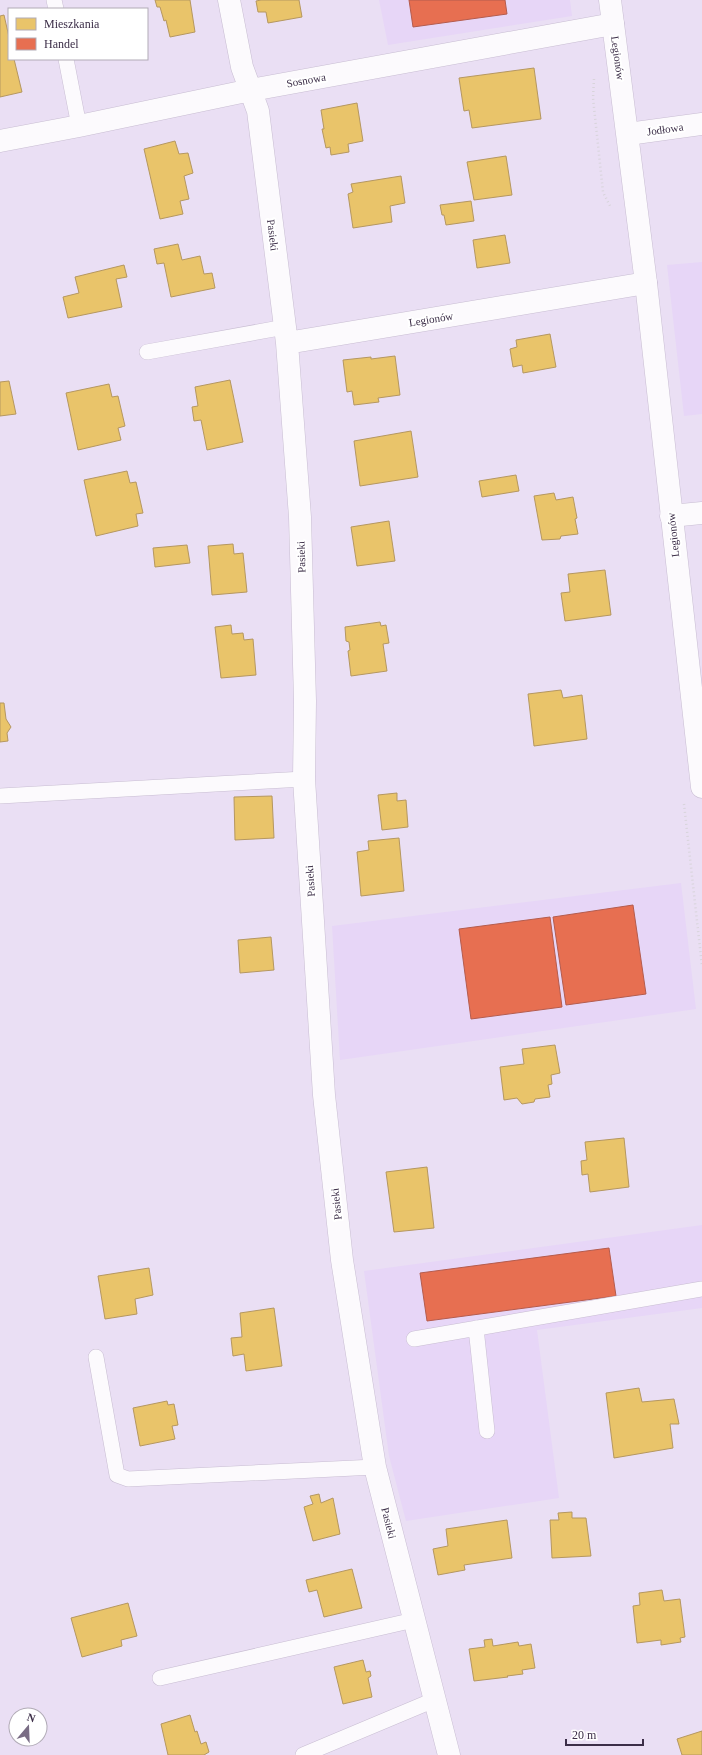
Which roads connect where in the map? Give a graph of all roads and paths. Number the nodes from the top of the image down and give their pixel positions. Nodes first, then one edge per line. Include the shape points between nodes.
1 (229, 0) edge
2 (610, 0) edge
3 (613, 24) junction
4 (66, 60) edge
5 (251, 90) junction
6 (702, 124) edge
7 (79, 126) junction
8 (628, 134) junction
9 (0, 141) edge
10 (646, 283) junction
11 (286, 335) junction
12 (147, 352) dead end
13 (702, 513) edge
14 (671, 516) junction
15 (304, 780) junction
16 (702, 787) edge
17 (0, 796) edge
18 (702, 1289) edge
19 (476, 1328) junction
20 (414, 1339) dead end
21 (96, 1357) dead end
22 (487, 1431) dead end
23 (375, 1467) junction
24 (414, 1620) junction
25 (160, 1678) dead end
26 (434, 1700) junction
27 (303, 1755) edge
28 (449, 1755) edge

1 - 5 street, Pasieki via 242,67
2 - 3 street, Legionów
3 - 5 street, Sosnowa
3 - 8 street, Legionów
4 - 7 lane
5 - 7 street, Sosnowa
5 - 11 street, Pasieki via 258,111
6 - 8 street, Jodłowa
7 - 9 street, Sosnowa
8 - 10 street, Legionów
10 - 11 street, Legionów
10 - 14 street, Legionów
11 - 12 lane
11 - 15 street, Pasieki via 300,517 305,701
13 - 14 street
14 - 16 street, Legionów
15 - 17 lane
15 - 23 street, Pasieki via 324,1095 342,1260
18 - 19 lane
19 - 20 lane
19 - 22 lane
21 - 23 lane via 117,1475 128,1479
23 - 24 street, Pasieki
24 - 25 lane
24 - 26 street, Pasieki
26 - 27 lane
26 - 28 street, Pasieki

